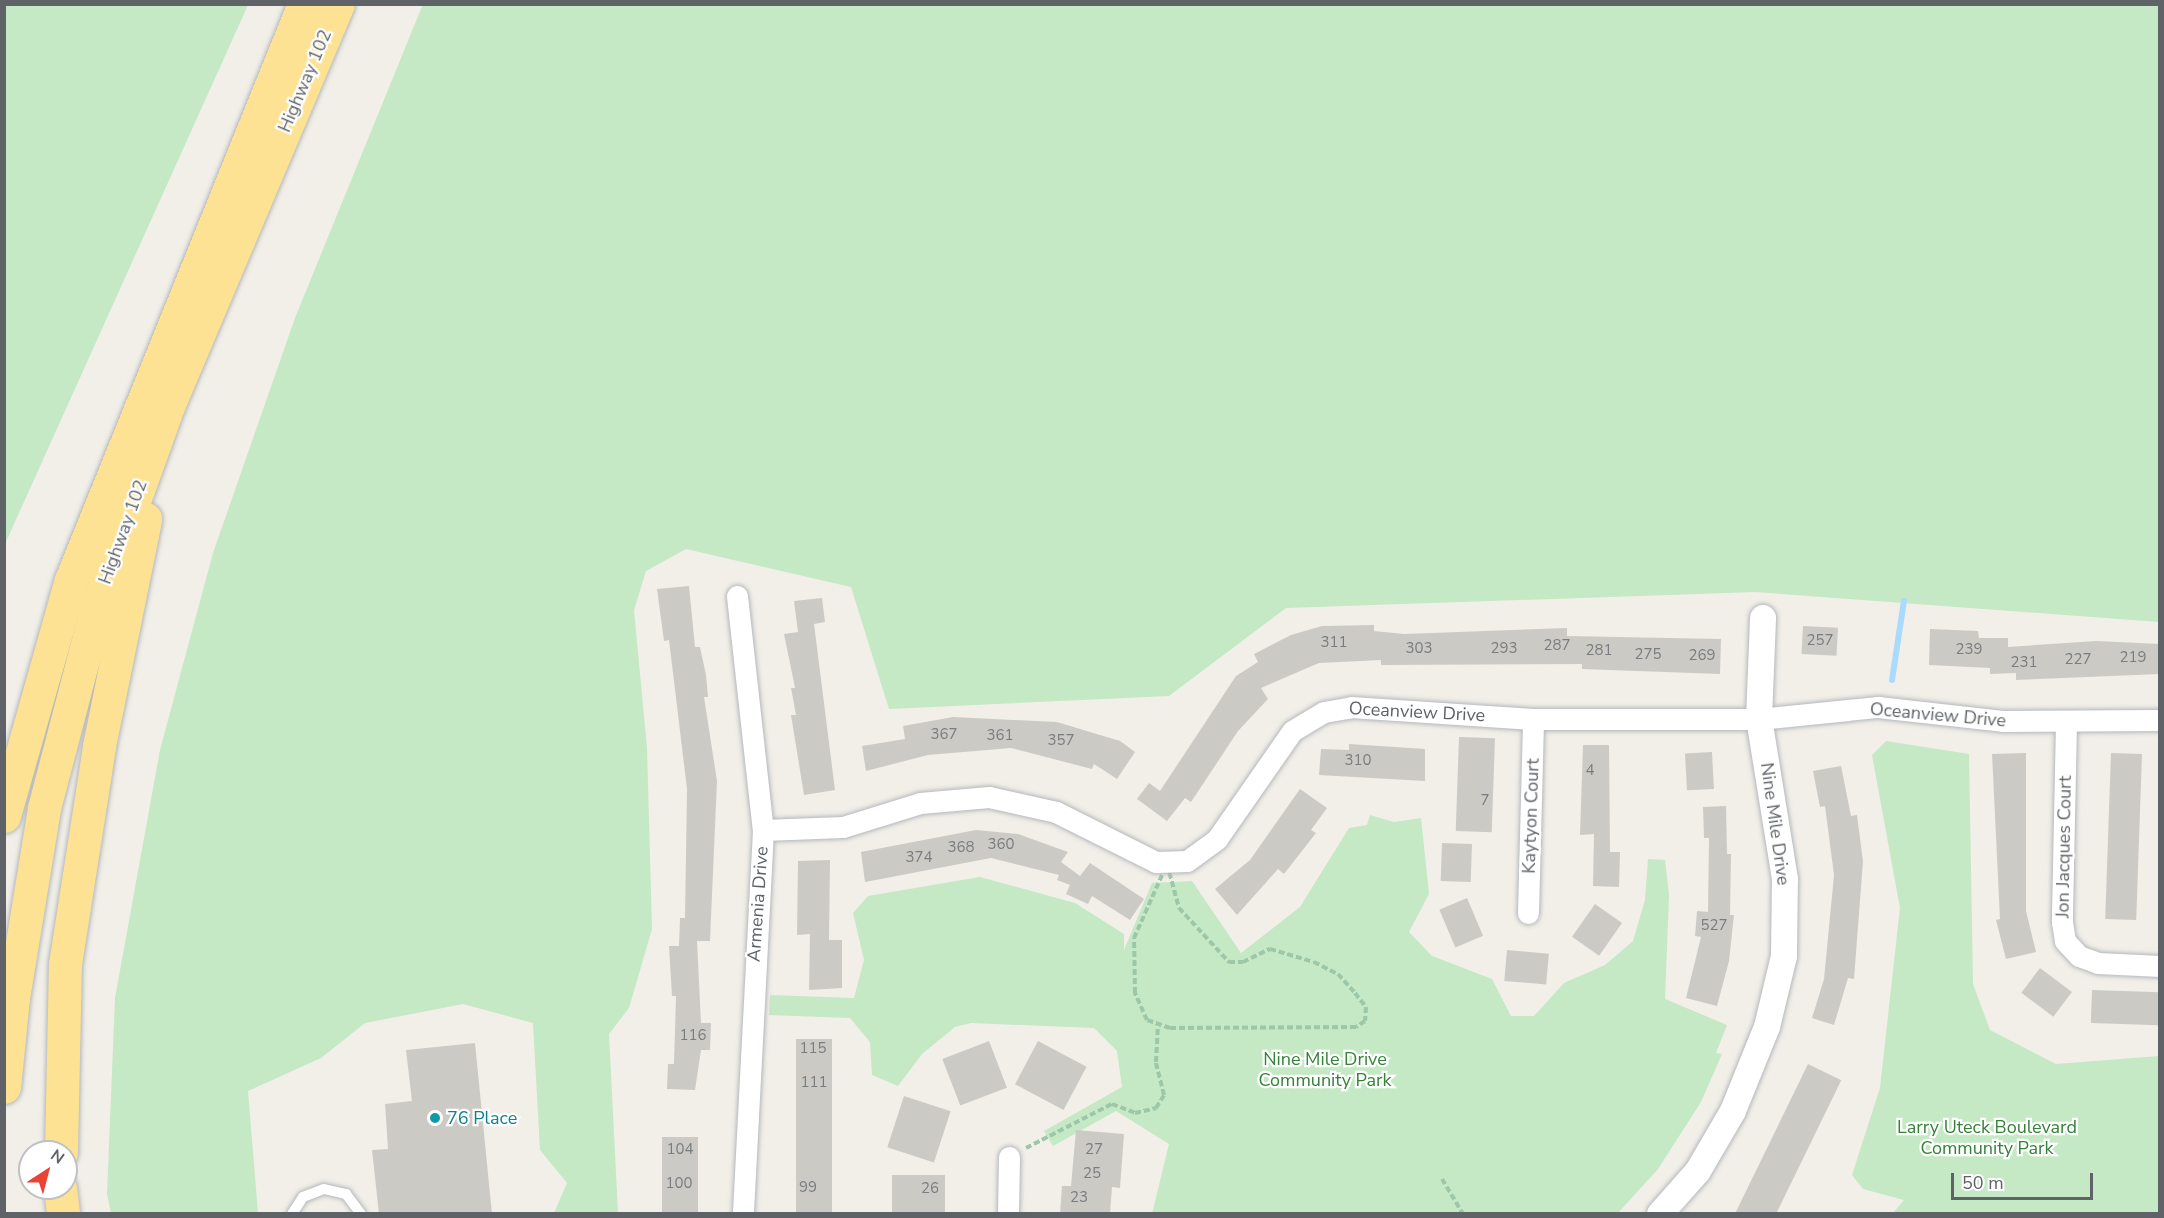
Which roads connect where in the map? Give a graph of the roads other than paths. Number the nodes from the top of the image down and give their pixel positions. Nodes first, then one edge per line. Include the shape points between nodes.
1 (304, 4) edge
2 (338, 4) edge
3 (169, 404) junction
4 (737, 596) dead end
5 (1763, 618) dead end
6 (1533, 719) junction
7 (1759, 719) junction
8 (2160, 720) edge
9 (2066, 723) junction
10 (4, 816) edge
11 (763, 830) junction
12 (1528, 913) dead end
13 (2160, 966) edge
14 (4, 1087) edge
15 (61, 1140) edge
16 (1009, 1157) road end
17 (292, 1214) edge
18 (361, 1214) edge
19 (743, 1214) edge
20 (1008, 1214) edge
21 (1660, 1214) edge

1 - 10 highway, Highway 102 via 71,580
2 - 3 highway, Highway 102
3 - 14 highway, Highway 102 via 99,599 69,701 30,887
3 - 15 highway via 99,746 65,964
4 - 11 street, Armenia Drive
5 - 7 street, Nine Mile Drive
6 - 7 street, Oceanview Drive
6 - 11 street, Oceanview Drive via 1352,707 1324,712 1299,725 1282,741 1208,849 1187,861 1167,864 1144,858 1056,812 989,797 920,803 834,828
6 - 12 street, Kaytyon Court
7 - 9 street, Oceanview Drive via 1878,707
7 - 21 street, Nine Mile Drive via 1785,879 1784,956 1767,1027 1733,1111 1698,1171
8 - 9 street, Oceanview Drive
9 - 13 street, Jon Jacques Court via 2062,922 2065,941 2079,956 2098,963
11 - 19 street, Armenia Drive
16 - 20 street
17 - 18 lane via 303,1197 324,1189 346,1194

